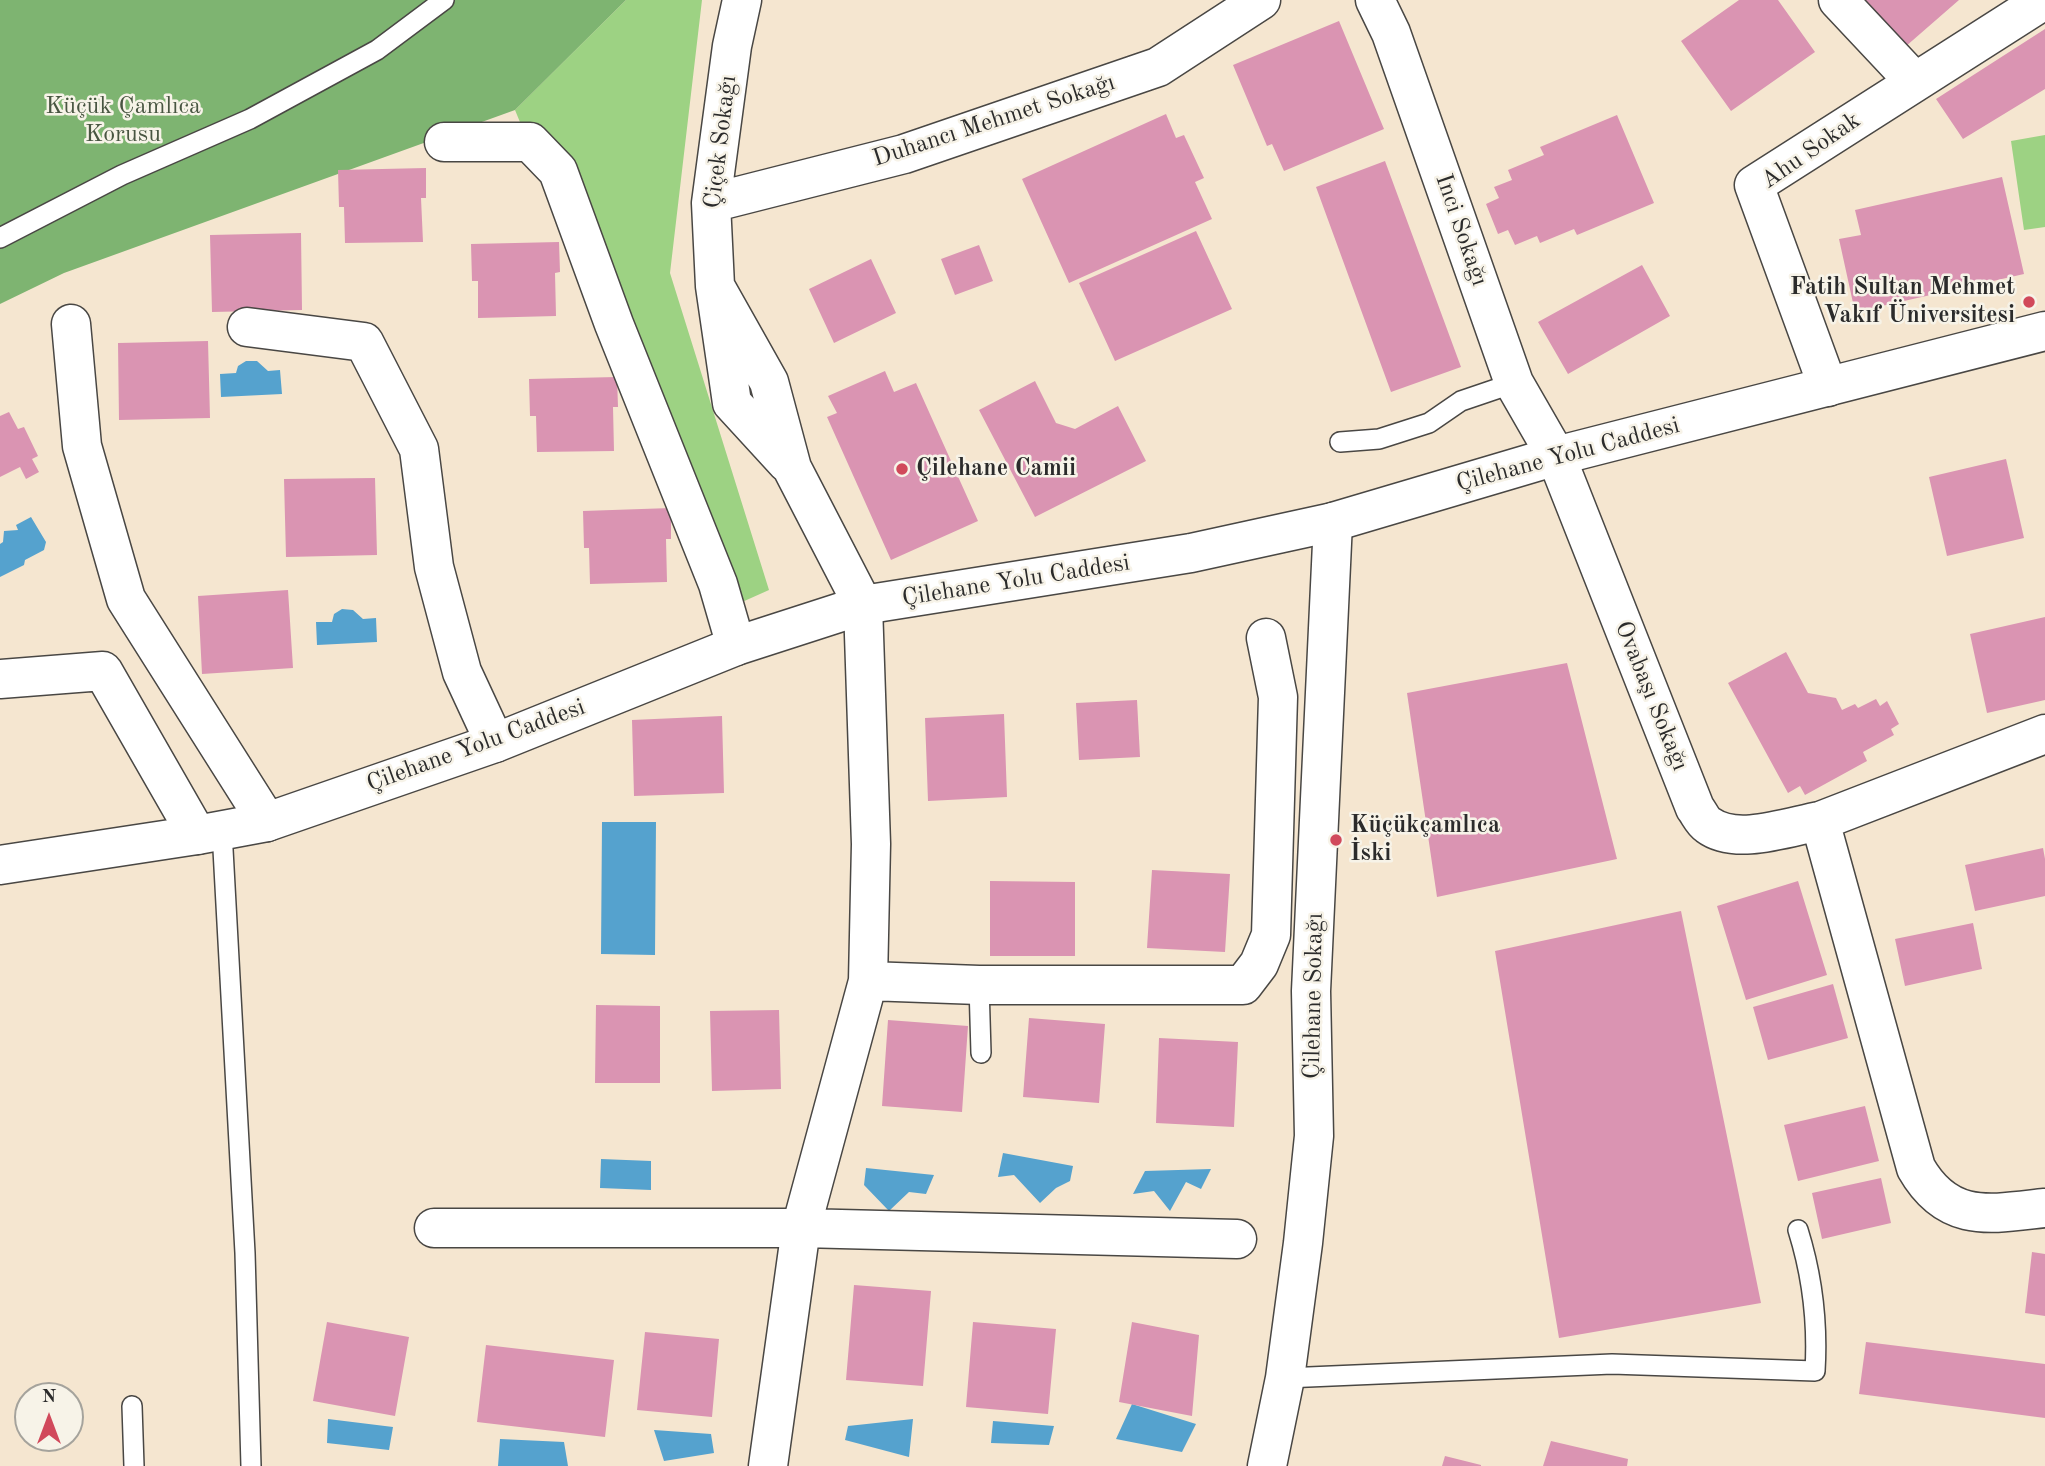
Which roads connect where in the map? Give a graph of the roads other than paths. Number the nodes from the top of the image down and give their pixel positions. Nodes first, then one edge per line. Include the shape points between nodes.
1 (444, 0) edge
2 (742, 0) edge
3 (1261, 0) edge
4 (1376, 0) edge
5 (1838, 0) edge
6 (2044, 0) edge
7 (1915, 82) junction
8 (444, 142) dead end
9 (711, 203) junction
10 (0, 237) edge
11 (71, 324) dead end
12 (247, 327) dead end
13 (2045, 331) edge
14 (1514, 383) junction
15 (1828, 387) junction
16 (1340, 442) dead end
17 (1556, 456) junction
18 (1333, 522) junction
19 (863, 605) junction
20 (1266, 638) dead end
21 (736, 646) junction
22 (0, 679) edge
23 (2045, 734) edge
24 (495, 743) junction
25 (1820, 821) junction
26 (267, 822) junction
27 (209, 833) junction
28 (0, 865) edge
29 (868, 981) junction
30 (979, 985) junction
31 (981, 1053) dead end
32 (2045, 1208) edge
33 (434, 1228) dead end
34 (801, 1228) junction
35 (1798, 1230) dead end
36 (1237, 1239) dead end
37 (1285, 1378) junction
38 (131, 1406) dead end
39 (779, 1457) edge
40 (134, 1466) edge
41 (251, 1466) edge
42 (1268, 1466) edge

1 - 10 lane via 377,50 250,119
2 - 9 street, Çiçek Sokağı
3 - 9 street, Duhancı Mehmet Sokağı via 1158,67 904,154
4 - 14 street, Inci Sokağı
5 - 7 street
6 - 7 street, Ahu Sokak
7 - 15 street, Ahu Sokak via 1754,185
8 - 21 street via 530,142 558,171 718,584
9 - 19 street, Çiçek Sokağı via 715,286 732,403 792,468
11 - 26 street via 82,446 126,599
12 - 24 street via 363,342 419,449 434,567 462,673
13 - 15 street, Çilehane Yolu Caddesi
14 - 16 lane via 1461,401 1429,423 1379,439
14 - 17 street, Inci Sokağı
15 - 17 street, Çilehane Yolu Caddesi
17 - 18 street, Çilehane Yolu Caddesi
17 - 25 street, Ovabaşı Sokağı via 1695,808 1706,824 1739,836
18 - 19 street, Çilehane Yolu Caddesi via 1191,553
18 - 37 street, Çilehane Sokağı via 1311,991 1314,1136
19 - 21 street, Çilehane Yolu Caddesi
19 - 29 street via 871,844
20 - 30 street via 1278,697 1271,935 1259,964 1243,985
21 - 24 street, Çilehane Yolu Caddesi
22 - 27 street via 103,671
23 - 25 street, Ovabaşı Sokağı
24 - 26 street, Çilehane Yolu Caddesi
25 - 32 street via 1916,1168 1926,1185 1961,1211 1989,1214
26 - 27 street, Çilehane Yolu Caddesi
27 - 28 street, Çilehane Yolu Caddesi
27 - 41 lane via 245,1253
29 - 30 street
29 - 34 street
30 - 31 lane
33 - 34 street
34 - 36 street
34 - 39 street
35 - 37 lane via 1815,1298 1815,1371 1612,1364
37 - 42 street, Çilehane Sokağı
38 - 40 lane

